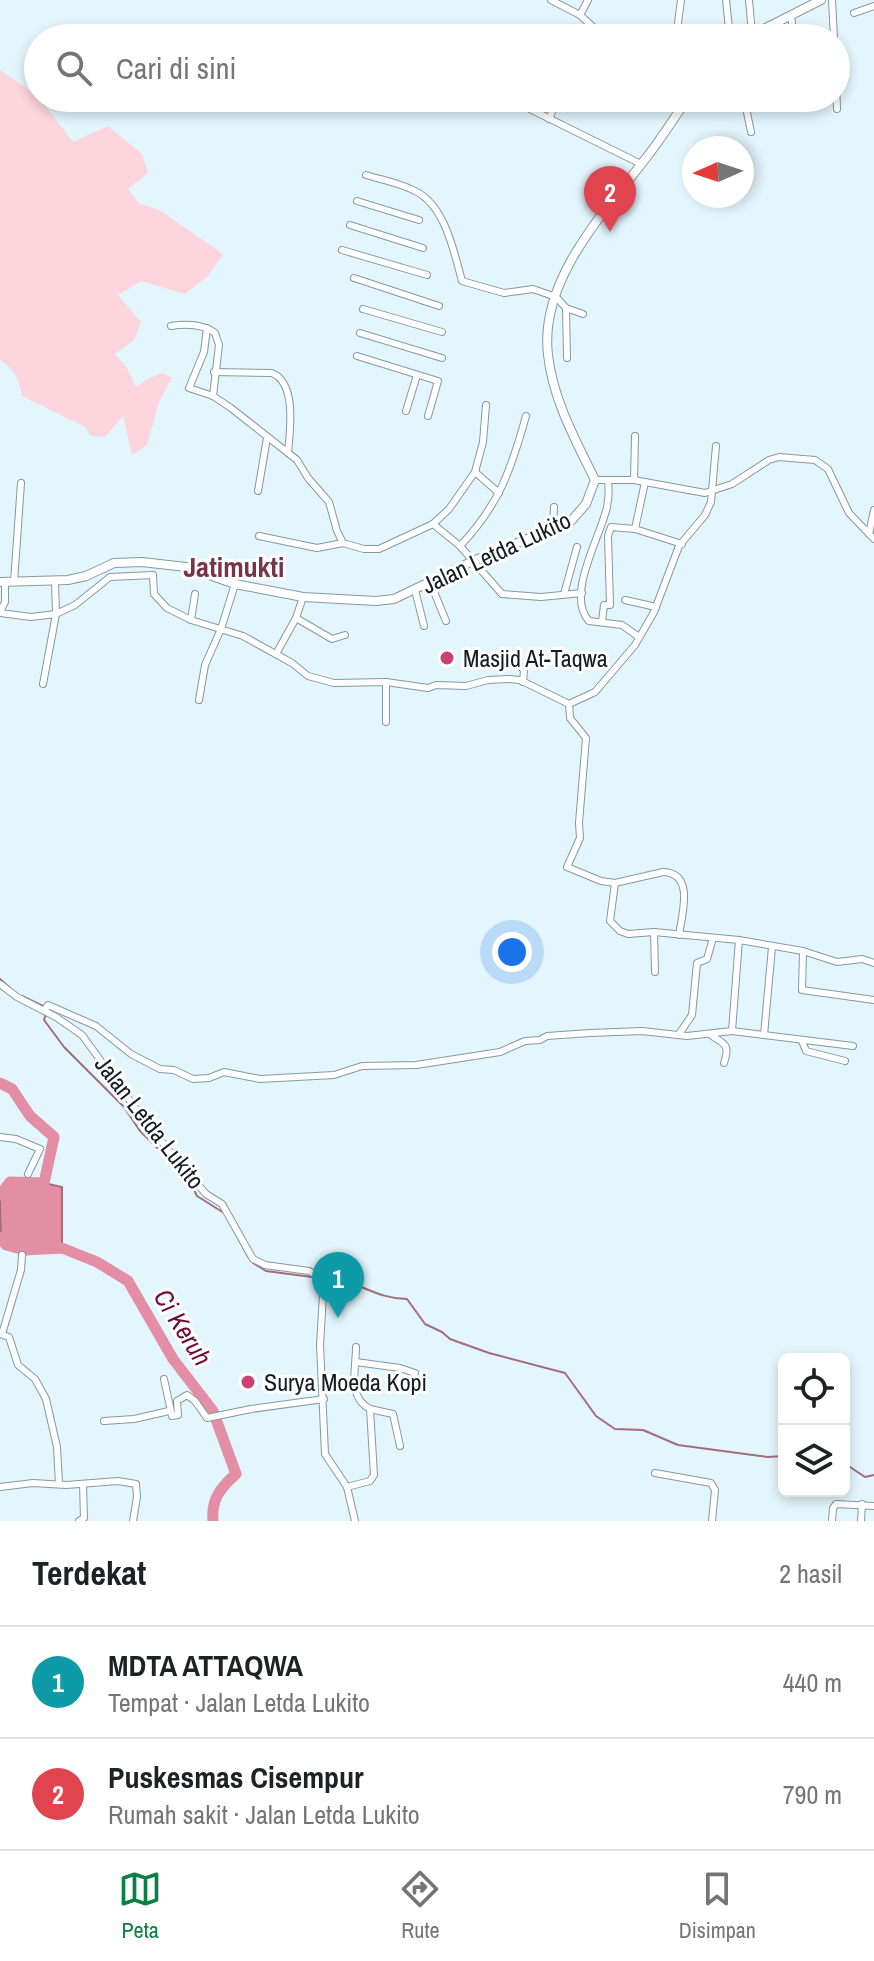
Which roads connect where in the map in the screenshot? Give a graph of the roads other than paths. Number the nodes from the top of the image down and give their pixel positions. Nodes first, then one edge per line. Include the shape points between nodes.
1 (551, 0) edge
2 (588, 0) edge
3 (681, 0) edge
4 (726, 0) edge
5 (749, 0) edge
6 (821, 0) edge
7 (832, 0) edge
8 (560, 3) edge
9 (874, 6) edge
10 (854, 13) dead end
11 (580, 15) junction
12 (791, 16) junction
13 (588, 24) edge
14 (678, 24) edge
15 (729, 24) edge
16 (749, 24) edge
17 (774, 24) edge
18 (792, 24) edge
19 (833, 24) edge
20 (537, 112) edge
21 (552, 112) edge
22 (678, 112) edge
23 (747, 112) edge
24 (549, 119) junction
25 (751, 132) dead end
26 (641, 164) junction
27 (366, 175) dead end
28 (357, 201) dead end
29 (419, 220) dead end
30 (350, 225) dead end
31 (423, 248) dead end
32 (342, 250) dead end
33 (427, 275) dead end
34 (556, 297) junction
35 (427, 302) junction
36 (439, 306) dead end
37 (566, 308) junction
38 (363, 309) dead end
39 (583, 314) dead end
40 (171, 326) dead end
41 (207, 328) junction
42 (442, 332) dead end
43 (360, 333) dead end
44 (357, 356) dead end
45 (442, 358) dead end
46 (567, 358) dead end
47 (214, 372) junction
48 (417, 375) junction
49 (213, 396) junction
50 (486, 405) dead end
51 (406, 411) dead end
52 (428, 416) dead end
53 (526, 416) dead end
54 (635, 436) dead end
55 (267, 438) junction
56 (716, 446) dead end
57 (288, 453) junction
58 (475, 472) junction
59 (595, 480) junction
60 (634, 480) junction
61 (608, 481) junction
62 (645, 482) junction
63 (21, 483) dead end
64 (258, 491) dead end
65 (714, 492) junction
66 (499, 493) junction
67 (554, 507) dead end
68 (874, 510) edge
69 (433, 524) junction
70 (635, 529) junction
71 (553, 530) junction
72 (259, 536) dead end
73 (872, 536) edge
74 (343, 543) junction
75 (682, 544) junction
76 (460, 546) junction
77 (577, 547) dead end
78 (473, 561) junction
79 (153, 564) junction
80 (153, 575) junction
81 (6, 582) edge
82 (55, 582) junction
83 (430, 582) junction
84 (235, 584) junction
85 (415, 590) junction
86 (582, 593) junction
87 (195, 594) dead end
88 (564, 594) junction
89 (303, 597) junction
90 (625, 600) dead end
91 (656, 607) junction
92 (0, 613) edge
93 (56, 614) junction
94 (296, 618) junction
95 (191, 620) junction
96 (446, 621) dead end
97 (602, 621) junction
98 (424, 626) dead end
99 (221, 629) junction
100 (345, 635) dead end
101 (639, 637) junction
102 (276, 654) junction
103 (516, 662) dead end
104 (468, 677) dead end
105 (386, 682) junction
106 (523, 682) junction
107 (43, 684) dead end
108 (466, 686) junction
109 (199, 700) dead end
110 (569, 704) junction
111 (386, 722) dead end
112 (615, 883) junction
113 (654, 932) junction
114 (679, 935) junction
115 (713, 938) junction
116 (739, 940) junction
117 (772, 947) junction
118 (803, 951) junction
119 (874, 963) edge
120 (655, 972) dead end
121 (0, 984) edge
122 (874, 1000) edge
123 (46, 1010) junction
124 (732, 1031) junction
125 (679, 1034) junction
126 (711, 1035) junction
127 (764, 1035) junction
128 (802, 1041) junction
129 (853, 1046) dead end
130 (845, 1061) dead end
131 (724, 1063) dead end
132 (0, 1137) edge
133 (28, 1174) dead end
134 (22, 1255) dead end
135 (1, 1334) edge
136 (356, 1347) dead end
137 (356, 1362) junction
138 (415, 1373) dead end
139 (164, 1379) dead end
140 (324, 1399) junction
141 (370, 1409) junction
142 (169, 1411) junction
143 (104, 1421) dead end
144 (400, 1446) dead end
145 (655, 1473) dead end
146 (59, 1484) junction
147 (83, 1484) junction
148 (0, 1487) edge
149 (347, 1487) junction
150 (862, 1504) junction
151 (874, 1506) edge
152 (79, 1521) edge
153 (133, 1521) edge
154 (355, 1521) edge
155 (712, 1521) edge
156 (832, 1521) edge
157 (861, 1521) edge

1 - 8 street
2 - 11 street
3 - 14 street
4 - 15 street
5 - 16 street
6 - 12 street
7 - 19 street
8 - 11 street
9 - 10 street
11 - 13 street
12 - 17 street
12 - 18 street
20 - 24 street
21 - 24 street
22 - 26 street
23 - 25 street
24 - 26 street
26 - 34 street via 598,218
27 - 34 street via 418,191 429,203 444,226 462,281 504,293 533,289
28 - 29 street
30 - 31 street
32 - 33 street
34 - 37 street
34 - 59 street via 547,334 548,357 562,409
35 - 35 street via 362,283 354,278 416,296
35 - 36 street
37 - 39 street
37 - 46 street
38 - 42 street
40 - 41 street
41 - 47 street via 218,339
41 - 49 street via 204,352 189,388
43 - 45 street
44 - 48 street
47 - 49 street
47 - 57 street via 279,376 288,398
48 - 51 street
48 - 52 street via 438,381
49 - 55 street
50 - 58 street
53 - 66 street
54 - 60 street
55 - 57 street
55 - 64 street
56 - 65 street
57 - 74 street via 329,502
58 - 66 street
58 - 69 street
59 - 61 street
59 - 71 street, Jalan Letda Lukito via 581,513
60 - 61 street
60 - 62 street
61 - 86 street via 607,508
62 - 65 street
62 - 70 street
63 - 81 street
65 - 73 street via 769,460 815,460 828,469 849,513
65 - 75 street via 705,515
66 - 76 street via 484,521
67 - 71 street
68 - 73 street
69 - 74 street via 379,549
69 - 76 street
70 - 75 street
70 - 97 street via 611,527 610,605 604,605
71 - 78 street, Jalan Letda Lukito
72 - 74 street via 317,548
75 - 91 street
76 - 78 street
77 - 88 street
78 - 83 street, Jalan Letda Lukito
78 - 88 street via 502,594
79 - 80 street
79 - 82 street, Jalan Letda Lukito via 120,562
79 - 84 street, Jalan Letda Lukito via 186,567
80 - 93 street via 110,577
80 - 95 street via 154,594
81 - 82 street, Jalan Letda Lukito
81 - 92 street
82 - 93 street
83 - 85 street, Jalan Letda Lukito
83 - 96 street
84 - 89 street, Jalan Letda Lukito
84 - 99 street
85 - 89 street, Jalan Letda Lukito via 376,601
85 - 98 street
86 - 88 street
86 - 97 street via 583,615
87 - 95 street
89 - 94 street
90 - 91 street
91 - 101 street
92 - 93 street
93 - 107 street
94 - 100 street via 332,639
94 - 102 street
95 - 99 street
97 - 101 street via 622,625
99 - 102 street
99 - 109 street via 205,665
101 - 110 street via 595,692
102 - 105 street via 308,676 334,683
103 - 106 street via 524,670
104 - 108 street
105 - 108 street
105 - 111 street
106 - 108 street via 497,679
106 - 110 street
110 - 112 street via 570,718 586,738 580,838 567,867
112 - 113 street via 613,925 628,934
112 - 114 street via 658,873 679,878 685,887
113 - 114 street
113 - 120 street
114 - 115 street
115 - 116 street
115 - 125 street via 707,959 697,963 692,1015
116 - 117 street
116 - 124 street
117 - 118 street
117 - 127 street
118 - 119 street via 837,962
118 - 122 street via 805,992
121 - 123 street, Jalan Letda Lukito
123 - 125 street via 96,1026 131,1054 193,1079 224,1072 260,1079 334,1075 371,1064 416,1065 500,1052 561,1035
123 - 140 street, Jalan Letda Lukito via 82,1035 146,1123 206,1194 222,1204 253,1259 309,1271 317,1278 323,1295
124 - 126 street
124 - 127 street
125 - 126 street
126 - 131 street via 724,1041
127 - 128 street
128 - 129 street
128 - 130 street via 806,1051
132 - 133 street via 40,1149
134 - 135 street
135 - 146 street via 9,1337 18,1365 35,1379 46,1399
136 - 137 street
137 - 138 street
137 - 141 street via 357,1397
139 - 142 street
140 - 142 street via 205,1417 187,1395 177,1401 178,1415
140 - 149 street, Jalan Letda Lukito via 325,1454
141 - 144 street via 393,1414
141 - 149 street via 374,1475
142 - 143 street
145 - 155 street via 711,1483
146 - 147 street
146 - 148 street
147 - 152 street via 85,1517
147 - 153 street via 136,1484
149 - 154 street, Jalan Letda Lukito
150 - 151 street
150 - 156 street via 836,1504
150 - 157 street

